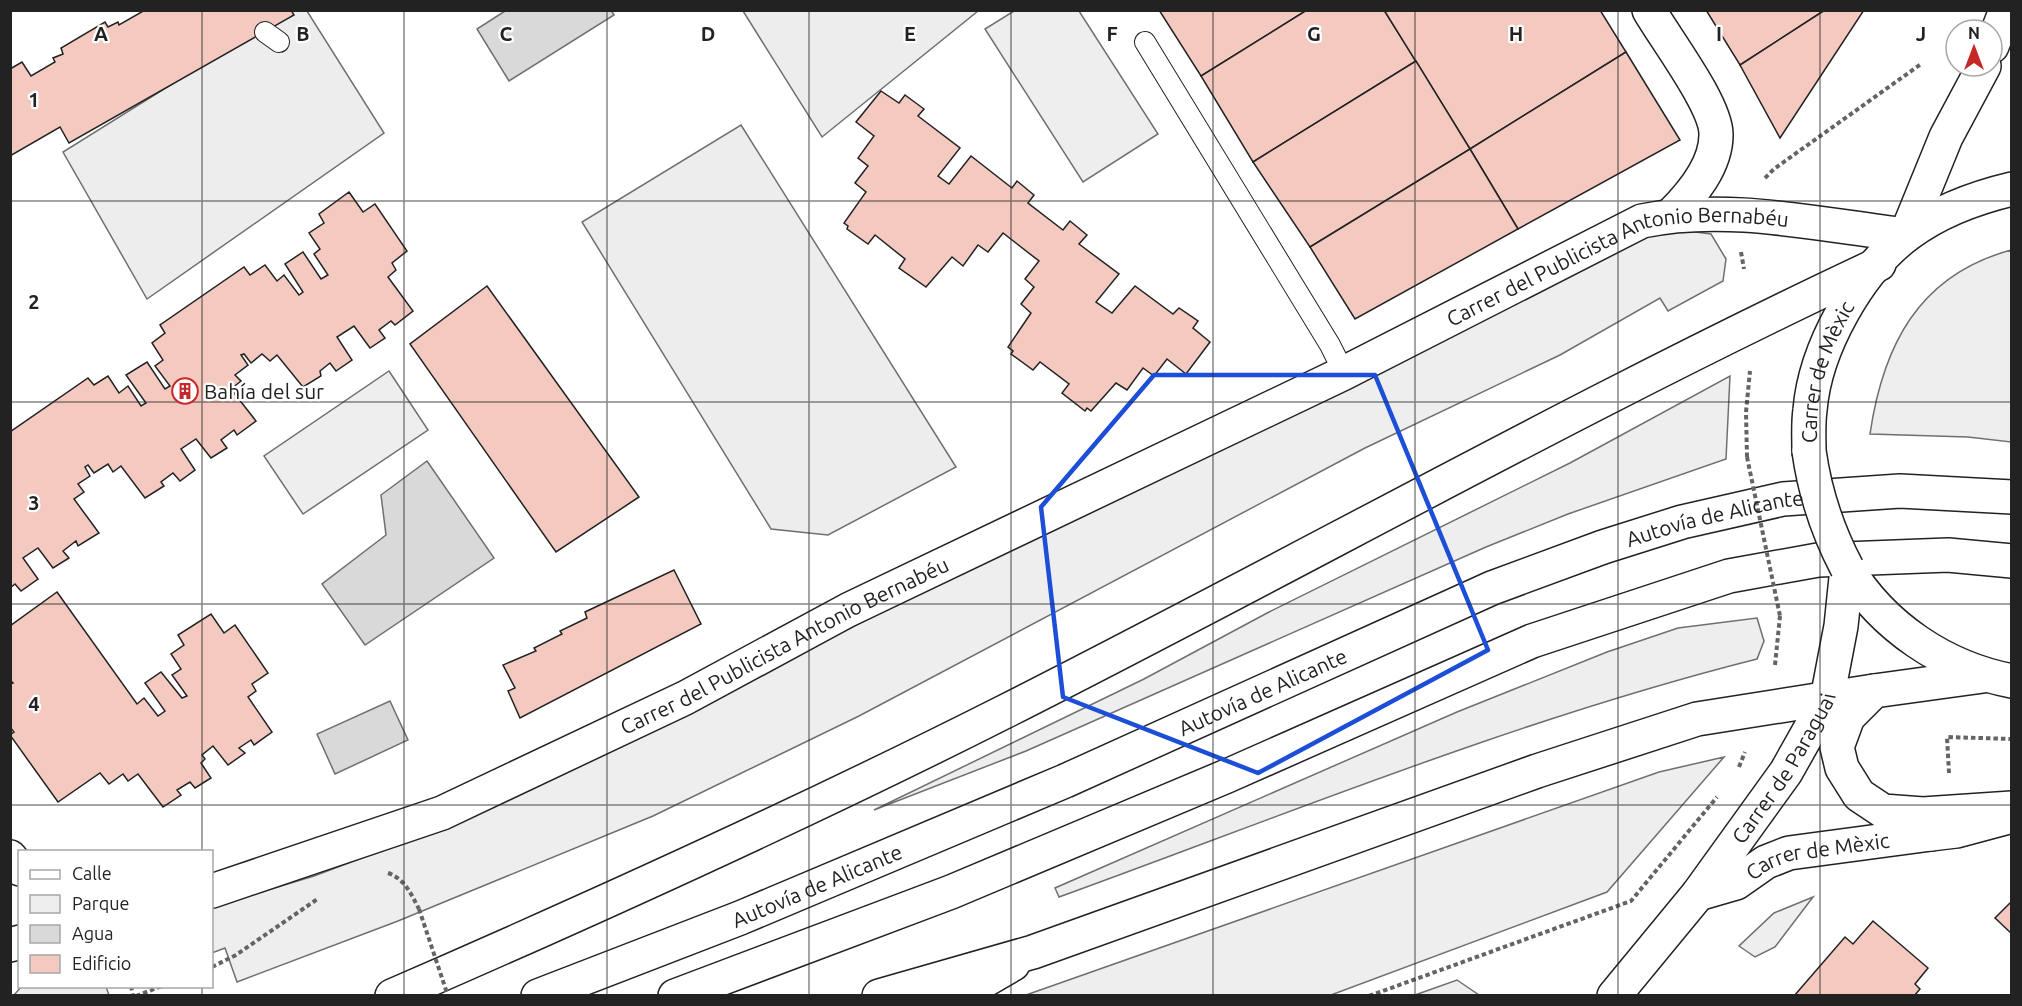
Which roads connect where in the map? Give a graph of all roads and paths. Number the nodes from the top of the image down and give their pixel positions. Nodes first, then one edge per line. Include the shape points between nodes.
1 (1648, 10) edge
2 (1145, 42) dead end
3 (1922, 64) dead end
4 (1978, 78) edge
5 (1760, 184) dead end
6 (2012, 189) edge
7 (1672, 214) junction
8 (1906, 235) junction
9 (1879, 264) junction
10 (1750, 371) dead end
11 (1344, 373) junction
12 (2012, 497) edge
13 (2012, 561) edge
14 (1847, 568) junction
15 (1775, 665) dead end
16 (1997, 679) edge
17 (1874, 691) junction
18 (1827, 699) junction
19 (2012, 739) edge
20 (1745, 752) dead end
21 (1736, 774) dead end
22 (1949, 778) dead end
23 (1722, 790) dead end
24 (2012, 808) edge
25 (2012, 816) edge
26 (382, 871) dead end
27 (213, 891) edge
28 (329, 891) dead end
29 (1698, 894) junction
30 (1033, 952) junction
31 (213, 966) edge
32 (159, 988) edge
33 (135, 996) edge
34 (392, 996) edge
35 (448, 996) edge
36 (538, 996) edge
37 (675, 996) edge
38 (879, 996) edge
39 (958, 996) edge
40 (1369, 996) edge
41 (1614, 996) edge

1 - 7 main road via 1711,111 1716,134 1713,156 1691,195
2 - 11 lane
3 - 5 path via 1773,169
4 - 8 main road, Carrer de Mèxic via 1946,137
6 - 8 main road, Carrer de Mèxic via 1977,197
7 - 8 main road, Carrer del Publicista Antonio Bernabéu via 1745,215
7 - 11 main road, Carrer del Publicista Antonio Bernabéu via 1642,221
8 - 9 main road, Carrer de Mèxic
9 - 14 main road, Carrer de Mèxic, bridge via 1853,295 1832,331 1817,370 1809,410 1815,492 1828,532
9 - 34 main road via 1748,326 1003,712 697,860
10 - 15 path, bridge via 1747,457 1780,616
11 - 27 main road, Carrer del Publicista Antonio Bernabéu via 848,610 685,698 442,813
12 - 36 main road, Autovía de Alicante via 1900,491 1783,499 1682,522 1603,547 1492,588 1065,781 762,909
13 - 37 main road via 1948,555 1818,560 1729,576 1532,640 1227,776 951,892
14 - 16 main road, Carrer de Mèxic via 1860,591 1908,634 1947,660
14 - 18 main road, Carrer de Paraguai
16 - 17 main road
17 - 18 main road
17 - 24 main road, Carrer de Mèxic via 1848,717 1837,747 1842,768 1859,795 1883,811 1923,814
18 - 29 main road, Carrer de Paraguai via 1786,772
18 - 30 main road via 1760,707 1686,723 1537,771
19 - 22 path via 1947,737
20 - 21 path
23 - 40 path via 1630,901
25 - 29 main road, Carrer de Mèxic via 1956,831 1789,853 1766,862 1736,883
26 - 35 path, bridge via 397,876 409,890
28 - 31 path
29 - 41 main road, Carrer de Paraguai
30 - 38 main road
30 - 39 main road
32 - 33 path

